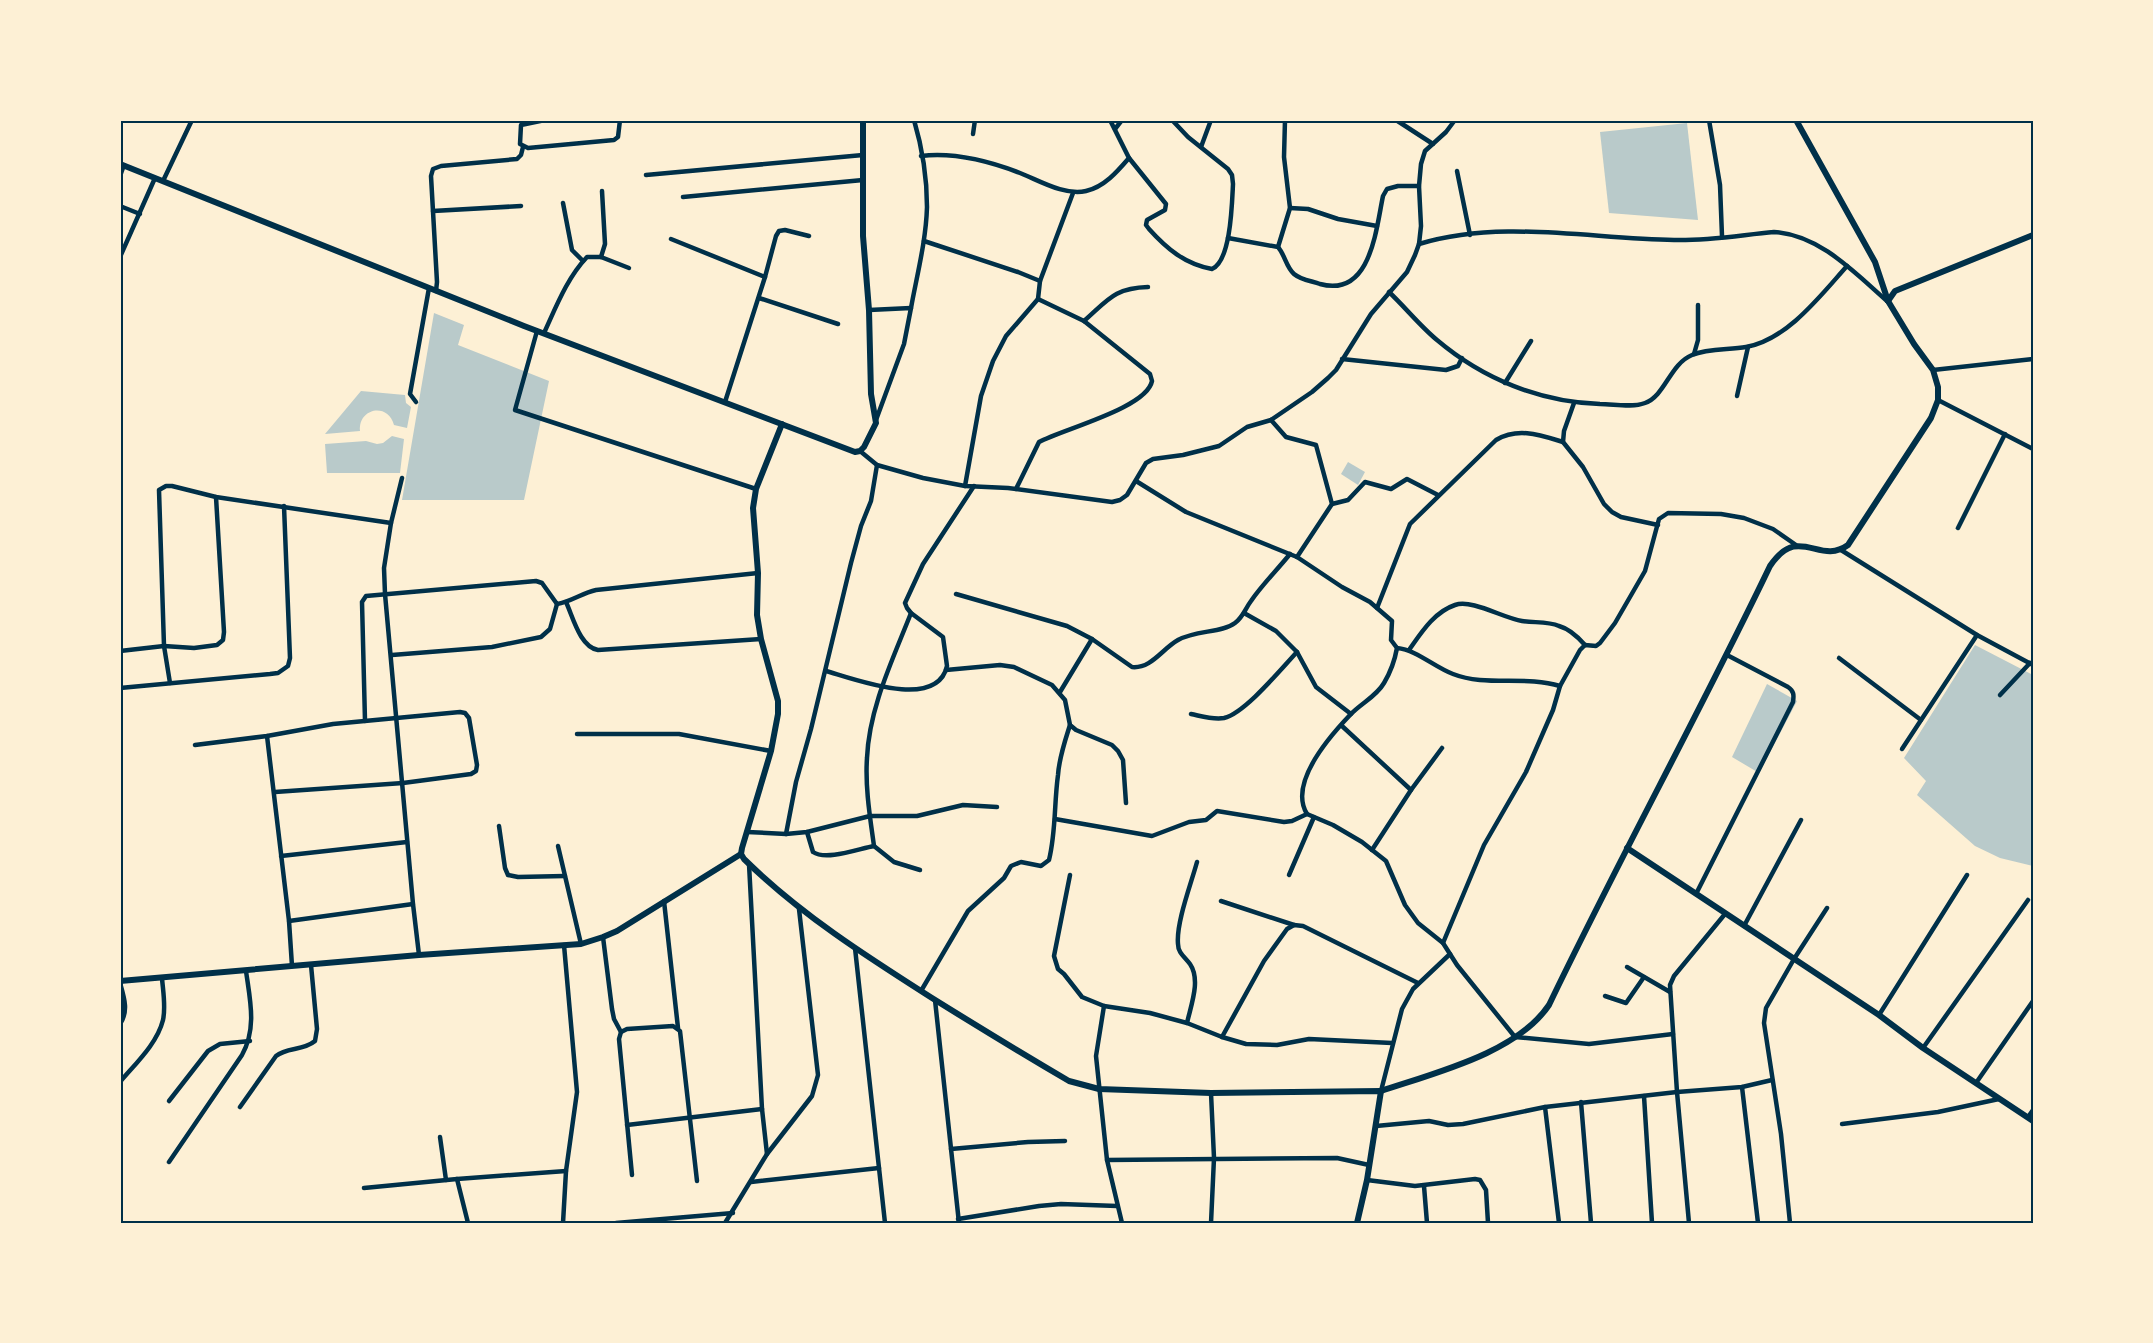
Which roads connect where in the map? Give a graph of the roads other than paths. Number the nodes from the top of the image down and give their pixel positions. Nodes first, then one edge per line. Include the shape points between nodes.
1 (192, 120) edge
2 (545, 120) edge
3 (620, 120) edge
4 (863, 120) edge
5 (914, 120) edge
6 (975, 120) edge
7 (1110, 120) edge
8 (1122, 120) edge
9 (1172, 120) edge
10 (1210, 120) edge
11 (1285, 120) edge
12 (1396, 120) edge
13 (1455, 120) edge
14 (1709, 120) edge
15 (1796, 120) edge
16 (1115, 129) junction
17 (973, 134) dead end
18 (1433, 144) junction
19 (523, 147) junction
20 (1201, 147) junction
21 (862, 155) junction
22 (921, 156) junction
23 (1129, 158) junction
24 (122, 165) edge
25 (1457, 171) dead end
26 (646, 175) dead end
27 (120, 176) edge
28 (155, 178) junction
29 (863, 180) junction
30 (163, 181) junction
31 (1419, 186) junction
32 (602, 191) dead end
33 (1073, 193) junction
34 (683, 197) dead end
35 (562, 203) dead end
36 (120, 206) edge
37 (521, 206) dead end
38 (1290, 208) junction
39 (433, 211) junction
40 (140, 214) junction
41 (1377, 226) junction
42 (1470, 235) junction
43 (2033, 235) edge
44 (809, 236) dead end
45 (1722, 236) junction
46 (1228, 238) junction
47 (671, 239) dead end
48 (924, 242) junction
49 (1419, 244) junction
50 (1278, 247) junction
51 (120, 257) edge
52 (601, 257) junction
53 (583, 261) junction
54 (1847, 266) junction
55 (629, 268) dead end
56 (765, 277) junction
57 (1040, 281) junction
58 (1148, 287) dead end
59 (429, 288) junction
60 (436, 291) junction
61 (1389, 291) junction
62 (759, 298) junction
63 (1038, 299) junction
64 (1888, 301) junction
65 (1698, 305) dead end
66 (912, 308) junction
67 (869, 310) junction
68 (1084, 321) junction
69 (838, 324) dead end
70 (541, 332) junction
71 (1531, 341) dead end
72 (1748, 347) junction
73 (1694, 354) junction
74 (1462, 358) junction
75 (1342, 359) junction
76 (2033, 360) edge
77 (1933, 370) junction
78 (1505, 383) junction
79 (1737, 396) dead end
80 (1938, 400) junction
81 (416, 402) dead end
82 (725, 402) junction
83 (1574, 403) junction
84 (876, 420) junction
85 (1271, 420) junction
86 (782, 424) junction
87 (2005, 434) junction
88 (1563, 442) junction
89 (2033, 449) edge
90 (860, 451) junction
91 (877, 465) junction
92 (402, 478) dead end
93 (1136, 481) junction
94 (965, 486) junction
95 (974, 486) junction
96 (756, 489) junction
97 (1016, 489) junction
98 (1438, 495) junction
99 (216, 496) junction
100 (1332, 504) junction
101 (284, 506) junction
102 (391, 523) junction
103 (1658, 525) junction
104 (1958, 528) dead end
105 (1796, 545) junction
106 (1841, 550) junction
107 (1290, 555) junction
108 (1297, 557) junction
109 (758, 573) junction
110 (385, 594) junction
111 (956, 594) dead end
112 (566, 602) junction
113 (557, 604) junction
114 (1377, 608) junction
115 (911, 613) junction
116 (1244, 613) junction
117 (1977, 635) junction
118 (761, 639) junction
119 (1092, 639) junction
120 (1585, 645) junction
121 (164, 646) junction
122 (1398, 648) junction
123 (1409, 650) junction
124 (120, 651) edge
125 (1297, 652) junction
126 (392, 655) junction
127 (1727, 656) junction
128 (1839, 658) dead end
129 (2031, 664) edge
130 (946, 670) junction
131 (826, 671) junction
132 (171, 683) junction
133 (1560, 686) junction
134 (882, 687) junction
135 (120, 688) edge
136 (1060, 692) junction
137 (2000, 695) dead end
138 (1191, 714) dead end
139 (1351, 714) junction
140 (397, 717) junction
141 (1921, 720) junction
142 (365, 721) junction
143 (1070, 725) junction
144 (1342, 726) junction
145 (578, 734) dead end
146 (267, 736) junction
147 (195, 745) dead end
148 (1442, 748) dead end
149 (1902, 749) dead end
150 (771, 751) junction
151 (403, 783) junction
152 (1411, 790) junction
153 (275, 792) junction
154 (1126, 803) dead end
155 (997, 807) dead end
156 (1307, 814) junction
157 (870, 816) junction
158 (1314, 817) junction
159 (1055, 819) junction
160 (1801, 820) dead end
161 (499, 826) dead end
162 (747, 832) junction
163 (807, 832) junction
164 (786, 834) junction
165 (407, 842) junction
166 (558, 846) dead end
167 (874, 846) junction
168 (1627, 848) junction
169 (1372, 850) junction
170 (741, 854) junction
171 (281, 856) junction
172 (1197, 862) dead end
173 (749, 864) junction
174 (920, 870) dead end
175 (1070, 875) dead end
176 (1289, 875) dead end
177 (1967, 875) dead end
178 (565, 876) junction
179 (1696, 894) junction
180 (2028, 900) dead end
181 (664, 901) junction
182 (1221, 901) dead end
183 (413, 904) junction
184 (1827, 908) dead end
185 (799, 909) junction
186 (1725, 914) junction
187 (289, 921) junction
188 (1294, 925) junction
189 (1744, 926) junction
190 (603, 938) junction
191 (1443, 943) junction
192 (581, 944) junction
193 (564, 945) junction
194 (855, 948) junction
195 (1450, 954) junction
196 (419, 955) junction
197 (1794, 959) junction
198 (311, 965) junction
199 (292, 966) junction
200 (1627, 967) dead end
201 (246, 971) junction
202 (1644, 977) junction
203 (162, 978) junction
204 (120, 982) edge
205 (1418, 983) junction
206 (921, 991) junction
207 (1670, 992) junction
208 (1605, 996) dead end
209 (935, 1000) junction
210 (2033, 1001) edge
211 (1104, 1005) junction
212 (1879, 1015) junction
213 (1187, 1023) junction
214 (120, 1024) edge
215 (678, 1028) junction
216 (621, 1032) junction
217 (1673, 1034) junction
218 (1222, 1037) junction
219 (1515, 1037) junction
220 (250, 1041) junction
221 (1392, 1043) junction
222 (1923, 1048) junction
223 (1772, 1080) junction
224 (120, 1083) edge
225 (1976, 1083) junction
226 (1742, 1087) junction
227 (1099, 1089) junction
228 (1382, 1091) junction
229 (1677, 1092) junction
230 (1211, 1093) junction
231 (1644, 1096) junction
232 (1999, 1099) junction
233 (169, 1101) dead end
234 (1581, 1102) junction
235 (240, 1107) dead end
236 (1545, 1107) junction
237 (762, 1109) junction
238 (2033, 1110) edge
239 (689, 1116) junction
240 (2031, 1119) edge
241 (1842, 1124) dead end
242 (627, 1125) junction
243 (1376, 1126) junction
244 (440, 1137) dead end
245 (1065, 1141) dead end
246 (951, 1149) junction
247 (767, 1154) junction
248 (1214, 1158) junction
249 (1107, 1160) junction
250 (169, 1162) dead end
251 (1369, 1165) junction
252 (879, 1168) junction
253 (566, 1171) junction
254 (632, 1174) dead end
255 (457, 1179) junction
256 (446, 1180) junction
257 (1367, 1180) junction
258 (697, 1181) dead end
259 (751, 1182) junction
260 (1424, 1186) junction
261 (364, 1188) dead end
262 (1117, 1206) junction
263 (733, 1213) junction
264 (958, 1221) edge
265 (468, 1223) edge
266 (563, 1223) edge
267 (616, 1223) edge
268 (725, 1223) edge
269 (885, 1223) edge
270 (1122, 1223) edge
271 (1211, 1223) edge
272 (1357, 1223) edge
273 (1427, 1223) edge
274 (1488, 1223) edge
275 (1559, 1223) edge
276 (1591, 1223) edge
277 (1652, 1223) edge
278 (1689, 1223) edge
279 (1758, 1223) edge
280 (1791, 1223) edge

1 - 30 street
2 - 19 street via 521,124
3 - 19 street via 620,132 614,140
4 - 21 street
5 - 22 street
6 - 17 street
7 - 16 street
8 - 16 street
9 - 20 street
10 - 20 street
11 - 38 street via 1284,157
12 - 18 street
13 - 18 street
14 - 45 street via 1720,184
15 - 64 street via 1875,262
16 - 23 street
18 - 31 street via 1425,151
19 - 39 street via 517,159 433,170
20 - 46 street via 1232,175
21 - 26 street
21 - 29 street
22 - 33 street via 949,154 999,166
22 - 48 street via 927,207
23 - 33 street via 1100,186
23 - 46 street via 1164,200 1165,210 1147,220 1146,225 1170,251 1212,269 1220,263
24 - 27 street
24 - 28 street
25 - 42 street
28 - 30 street
28 - 40 street
29 - 34 street
29 - 67 street
30 - 59 street
31 - 41 street via 1387,189
31 - 49 street
32 - 52 street via 605,244
33 - 57 street
35 - 53 street via 573,250
36 - 40 street
37 - 39 street
38 - 41 street
38 - 50 street
39 - 60 street
40 - 51 street
41 - 50 street via 1371,251 1359,274 1335,286 1293,273
42 - 45 street via 1513,231 1675,240
42 - 49 street
43 - 64 street via 1895,291
44 - 56 street via 779,231
45 - 54 street via 1788,233
46 - 50 street
47 - 56 street
48 - 57 street
48 - 66 street
49 - 61 street via 1407,272
52 - 53 street via 587,257
52 - 55 street
53 - 70 street
54 - 64 street
54 - 72 street via 1794,322 1769,340
56 - 62 street
57 - 63 street
58 - 68 street via 1116,293
59 - 60 street
59 - 81 street via 410,394
60 - 70 street
61 - 74 street via 1436,339
61 - 75 street
62 - 69 street
62 - 82 street
63 - 68 street
63 - 94 street via 1006,336 993,361 981,396
64 - 77 street
65 - 73 street
66 - 67 street
66 - 84 street via 904,344
67 - 84 street via 871,394
68 - 97 street via 1150,374 1152,386 1119,410 1039,442
70 - 82 street
70 - 96 street via 515,410
71 - 78 street
72 - 73 street
72 - 79 street
73 - 83 street via 1678,364 1654,398 1646,403
74 - 75 street via 1458,366 1446,370
74 - 78 street
75 - 85 street via 1328,378
76 - 77 street
77 - 80 street
78 - 83 street
80 - 87 street
80 - 106 street via 1931,418
82 - 86 street
83 - 88 street
84 - 90 street
85 - 93 street via 1246,427 1208,450 1153,459 1142,468
85 - 100 street via 1286,437 1316,445
86 - 90 street
86 - 96 street
87 - 89 street
87 - 104 street
88 - 98 street via 1526,432 1503,436
88 - 103 street via 1612,512
90 - 91 street
91 - 94 street
91 - 131 street via 873,495 851,563
92 - 102 street
93 - 97 street via 1127,495 1112,502
93 - 107 street via 1186,512
94 - 95 street
95 - 97 street
95 - 115 street via 914,581 905,603
96 - 109 street via 753,508
98 - 100 street via 1407,479 1391,489 1365,482 1348,500
98 - 114 street via 1410,524
99 - 101 street
99 - 121 street via 223,640 217,645 194,648
99 - 121 street via 172,486 159,490
100 - 108 street
101 - 102 street
101 - 132 street via 288,666 278,673
102 - 110 street via 384,568
103 - 105 street via 1659,519 1668,513 1734,516 1773,529
103 - 120 street via 1645,571 1631,597 1600,643
105 - 106 street
105 - 127 street via 1779,553 1770,566
106 - 117 street
107 - 108 street
107 - 116 street
108 - 114 street
109 - 112 street via 596,590
109 - 118 street
110 - 113 street via 536,580
110 - 126 street
110 - 142 street via 366,596 362,602
111 - 119 street via 1054,620
112 - 113 street
112 - 118 street via 591,649
113 - 126 street via 550,629 541,637 481,648
114 - 122 street via 1392,621 1391,640
115 - 130 street via 943,637
115 - 134 street
116 - 119 street via 1227,628 1180,639 1139,668
116 - 125 street via 1276,631
117 - 129 street
117 - 141 street
118 - 150 street via 778,701
119 - 136 street
120 - 123 street via 1557,624 1522,621 1461,603 1441,612
120 - 133 street
121 - 124 street
121 - 132 street
122 - 123 street
122 - 139 street via 1385,683
123 - 133 street via 1465,677 1546,681
125 - 138 street via 1256,696 1232,715 1215,718
125 - 139 street via 1316,687
126 - 140 street
127 - 168 street
127 - 179 street via 1788,687 1794,695
128 - 141 street
129 - 137 street
130 - 134 street via 929,688
130 - 136 street via 988,665 1014,667 1041,678
131 - 134 street
131 - 164 street via 795,782
132 - 135 street
133 - 191 street via 1526,772 1484,844
134 - 157 street via 867,758
136 - 143 street
139 - 144 street
140 - 142 street
140 - 151 street
140 - 151 street via 465,713 477,765 471,774
141 - 149 street
142 - 146 street
143 - 154 street via 1118,751 1123,760
143 - 159 street via 1058,774
144 - 152 street
144 - 156 street via 1319,751 1304,785 1301,805
145 - 150 street via 679,734
146 - 147 street
146 - 153 street
148 - 152 street
150 - 162 street
151 - 153 street
151 - 165 street
152 - 169 street
153 - 171 street
155 - 157 street via 963,805 917,816
156 - 158 street
156 - 159 street via 1284,822 1217,811 1206,820 1152,836
157 - 163 street
157 - 167 street
158 - 169 street
158 - 176 street
159 - 206 street via 1049,860 1041,866 1021,862 1011,866 1004,878 968,912
160 - 189 street
161 - 178 street via 508,875
162 - 164 street
162 - 170 street
163 - 164 street
163 - 167 street via 813,852 818,855
165 - 171 street
165 - 183 street
166 - 178 street
167 - 174 street via 894,862
168 - 179 street
168 - 219 street via 1549,1005
169 - 191 street via 1386,861 1405,905 1418,923
170 - 173 street
170 - 181 street
171 - 187 street
172 - 213 street via 1177,943 1194,974
173 - 185 street
173 - 237 street
175 - 211 street via 1055,964 1082,997
177 - 212 street
178 - 192 street
179 - 186 street
180 - 222 street
181 - 190 street
181 - 215 street
182 - 188 street
183 - 187 street
183 - 196 street
184 - 197 street
185 - 194 street
185 - 247 street via 819,1075 812,1096
186 - 189 street
186 - 207 street via 1674,976
187 - 199 street
188 - 205 street
188 - 218 street via 1264,961
189 - 197 street
190 - 192 street
190 - 216 street via 612,1009
191 - 195 street
192 - 193 street
193 - 196 street
193 - 253 street via 577,1092
194 - 206 street
194 - 252 street
195 - 205 street
195 - 219 street
196 - 198 street
197 - 212 street
197 - 223 street via 1766,1008 1764,1023
198 - 199 street
198 - 235 street via 315,1041 276,1056
199 - 201 street
200 - 202 street
201 - 203 street
201 - 220 street via 252,1009
202 - 207 street
202 - 208 street via 1626,1003
203 - 204 street
203 - 224 street via 162,1023
204 - 214 street via 125,1005
205 - 221 street via 1402,1009
206 - 209 street
207 - 217 street
209 - 227 street via 1069,1081
209 - 246 street
210 - 225 street
211 - 213 street
211 - 227 street via 1096,1056
212 - 222 street
213 - 218 street
215 - 216 street
215 - 239 street
216 - 242 street
217 - 219 street via 1589,1044
217 - 229 street
218 - 221 street via 1260,1046 1309,1039
219 - 228 street via 1468,1061
220 - 233 street via 220,1044 208,1051
220 - 250 street
221 - 228 street
222 - 225 street
223 - 226 street
223 - 280 street
225 - 232 street
226 - 229 street
226 - 279 street
227 - 230 street
227 - 249 street
228 - 230 street
228 - 243 street
229 - 231 street
229 - 278 street
230 - 248 street
231 - 234 street
231 - 277 street
232 - 240 street
232 - 241 street via 1938,1112
234 - 236 street
234 - 276 street
236 - 243 street via 1463,1124 1430,1121
236 - 275 street
237 - 239 street
237 - 247 street
238 - 240 street
239 - 242 street
239 - 258 street
242 - 254 street
243 - 251 street
244 - 256 street
245 - 246 street
246 - 264 street
247 - 259 street
248 - 249 street
248 - 251 street via 1337,1158
248 - 271 street
249 - 262 street
251 - 257 street
252 - 259 street
252 - 269 street
253 - 255 street
253 - 266 street
255 - 256 street
255 - 265 street
256 - 261 street
257 - 260 street
257 - 272 street
259 - 263 street
260 - 273 street
260 - 274 street via 1480,1180 1486,1190
262 - 264 street via 1038,1206
262 - 270 street
263 - 267 street
263 - 268 street

